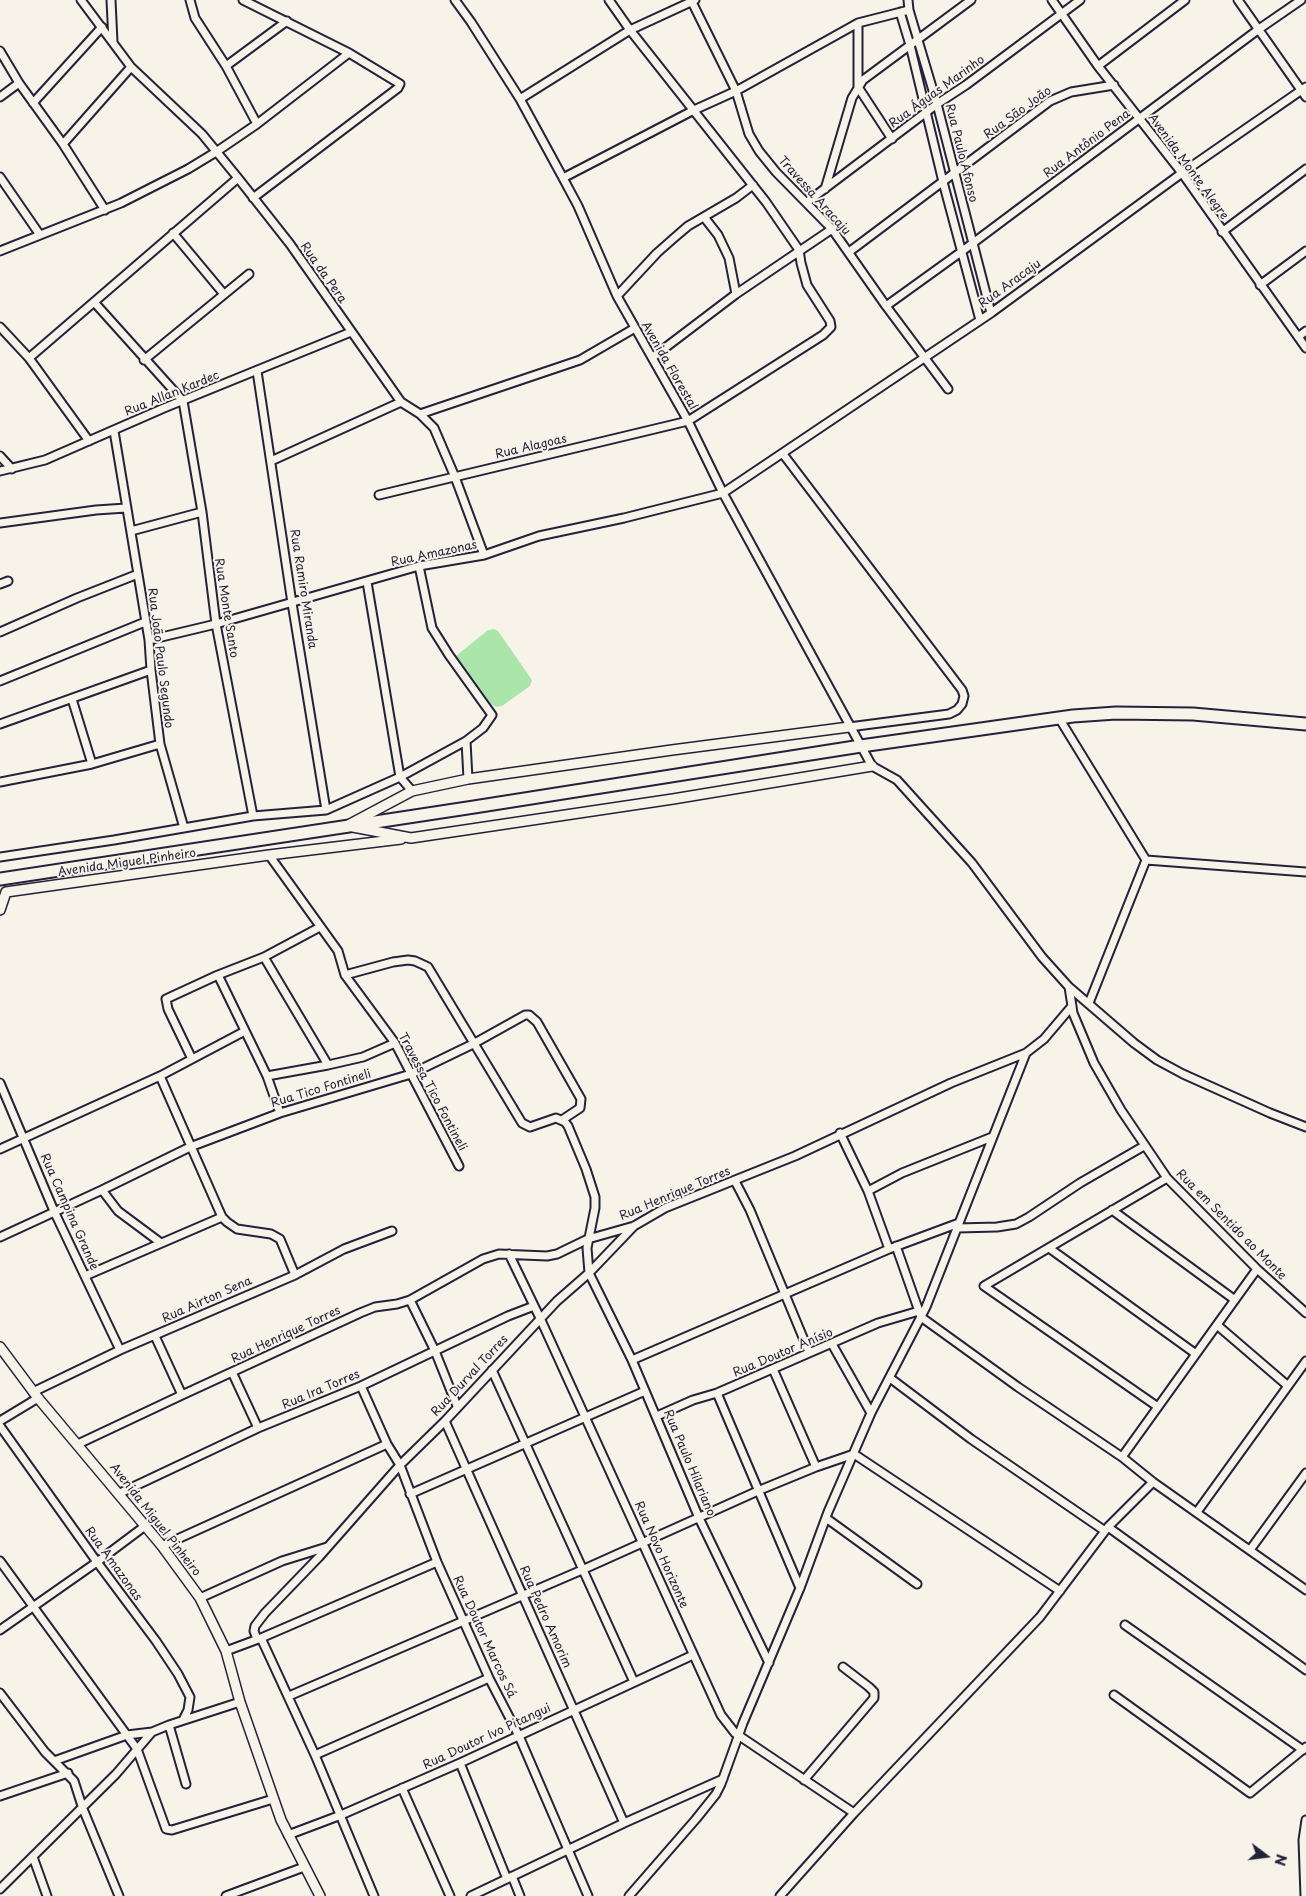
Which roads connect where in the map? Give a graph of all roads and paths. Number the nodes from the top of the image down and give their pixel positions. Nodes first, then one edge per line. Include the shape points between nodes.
1 (81, 0) edge
2 (111, 0) edge
3 (190, 0) edge
4 (243, 0) edge
5 (455, 0) edge
6 (609, 0) edge
7 (971, 0) edge
8 (1052, 0) edge
9 (1080, 0) edge
10 (1186, 0) edge
11 (1238, 0) edge
12 (1301, 0) edge
13 (694, 1) edge
14 (909, 4) edge
15 (900, 12) junction
16 (1061, 14) junction
17 (287, 21) junction
18 (858, 23) junction
19 (102, 27) junction
20 (1259, 29) junction
21 (630, 30) junction
22 (918, 39) junction
23 (113, 42) junction
24 (910, 45) junction
25 (0, 51) edge
26 (348, 53) junction
27 (226, 66) junction
28 (1098, 66) junction
29 (131, 67) junction
30 (19, 83) junction
31 (1114, 85) junction
32 (858, 87) junction
33 (1304, 89) edge
34 (736, 91) junction
35 (0, 97) edge
36 (1306, 98) edge
37 (520, 99) junction
38 (33, 103) junction
39 (937, 104) junction
40 (694, 110) junction
41 (927, 112) junction
42 (1139, 119) junction
43 (256, 124) junction
44 (892, 138) junction
45 (63, 144) junction
46 (216, 152) junction
47 (1306, 169) edge
48 (1182, 173) junction
49 (954, 174) junction
50 (0, 177) edge
51 (238, 178) junction
52 (563, 178) junction
53 (943, 182) junction
54 (754, 185) junction
55 (825, 189) junction
56 (253, 198) junction
57 (807, 202) junction
58 (105, 210) junction
59 (704, 217) junction
60 (832, 229) junction
61 (1222, 232) junction
62 (173, 233) junction
63 (40, 235) junction
64 (972, 242) junction
65 (799, 250) junction
66 (0, 251) edge
67 (1306, 251) edge
68 (848, 252) junction
69 (961, 252) junction
70 (249, 274) dead end
71 (1260, 285) junction
72 (223, 294) junction
73 (736, 294) junction
74 (617, 296) junction
75 (94, 302) junction
76 (886, 306) junction
77 (991, 312) junction
78 (980, 320) junction
79 (0, 327) edge
80 (634, 328) junction
81 (1306, 330) edge
82 (351, 332) junction
83 (1298, 337) junction
84 (1306, 348) edge
85 (652, 357) junction
86 (924, 357) junction
87 (28, 358) junction
88 (144, 360) junction
89 (257, 372) junction
90 (948, 389) dead end
91 (183, 401) junction
92 (401, 402) junction
93 (420, 414) junction
94 (688, 421) junction
95 (114, 431) junction
96 (89, 441) junction
97 (783, 454) junction
98 (0, 456) edge
99 (271, 461) junction
100 (12, 469) junction
101 (0, 471) edge
102 (455, 476) junction
103 (723, 493) junction
104 (380, 495) dead end
105 (126, 508) junction
106 (202, 512) junction
107 (0, 523) edge
108 (131, 530) junction
109 (484, 555) junction
110 (419, 566) junction
111 (138, 574) junction
112 (8, 581) dead end
113 (367, 582) junction
114 (0, 584) edge
115 (292, 603) junction
116 (145, 622) junction
117 (216, 624) junction
118 (0, 632) edge
119 (149, 640) junction
120 (151, 670) junction
121 (0, 681) edge
122 (72, 699) junction
123 (1059, 718) junction
124 (0, 724) edge
125 (1306, 724) edge
126 (849, 727) junction
127 (466, 741) junction
128 (160, 744) junction
129 (861, 746) junction
130 (92, 764) junction
131 (872, 766) junction
132 (400, 777) junction
133 (468, 779) junction
134 (0, 782) edge
135 (412, 791) junction
136 (326, 810) junction
137 (253, 816) junction
138 (346, 826) junction
139 (184, 828) junction
140 (411, 838) junction
141 (269, 855) junction
142 (0, 857) edge
143 (1146, 860) junction
144 (1306, 872) edge
145 (4, 878) edge
146 (3, 893) edge
147 (0, 910) edge
148 (320, 927) junction
149 (264, 957) junction
150 (345, 975) junction
151 (218, 976) junction
152 (1069, 987) junction
153 (1089, 1003) junction
154 (1072, 1006) junction
155 (245, 1031) junction
156 (395, 1043) junction
157 (473, 1044) junction
158 (1026, 1052) junction
159 (192, 1059) junction
160 (328, 1065) junction
161 (411, 1074) junction
162 (160, 1076) junction
163 (267, 1076) junction
164 (0, 1083) edge
165 (280, 1113) junction
166 (562, 1120) junction
167 (1306, 1127) edge
168 (840, 1134) junction
169 (992, 1137) junction
170 (24, 1139) junction
171 (1144, 1146) junction
172 (190, 1147) junction
173 (0, 1149) edge
174 (459, 1166) dead end
175 (1167, 1178) junction
176 (735, 1181) junction
177 (102, 1190) junction
178 (868, 1191) junction
179 (54, 1210) junction
180 (1112, 1210) junction
181 (222, 1217) junction
182 (634, 1226) junction
183 (958, 1226) junction
184 (392, 1231) dead end
185 (0, 1237) edge
186 (588, 1239) junction
187 (161, 1243) junction
188 (896, 1246) junction
189 (1049, 1248) junction
190 (889, 1249) junction
191 (509, 1254) junction
192 (1257, 1269) junction
193 (589, 1273) junction
194 (295, 1275) junction
195 (85, 1276) junction
196 (785, 1295) junction
197 (410, 1300) junction
198 (1235, 1300) junction
199 (534, 1306) junction
200 (1306, 1312) edge
201 (920, 1314) junction
202 (540, 1318) junction
203 (1217, 1325) junction
204 (156, 1336) junction
205 (832, 1344) junction
206 (0, 1347) edge
207 (120, 1350) junction
208 (435, 1351) junction
209 (809, 1352) junction
210 (1196, 1354) junction
211 (632, 1360) junction
212 (1306, 1361) edge
213 (773, 1369) junction
214 (492, 1370) junction
215 (232, 1372) junction
216 (890, 1378) junction
217 (361, 1386) junction
218 (1288, 1386) junction
219 (646, 1391) junction
220 (717, 1393) junction
221 (35, 1395) junction
222 (182, 1395) junction
223 (457, 1406) junction
224 (1158, 1407) junction
225 (871, 1413) junction
226 (657, 1416) junction
227 (586, 1418) junction
228 (0, 1421) edge
229 (444, 1421) junction
230 (0, 1426) edge
231 (258, 1428) junction
232 (78, 1444) junction
233 (387, 1444) junction
234 (526, 1444) junction
235 (854, 1454) junction
236 (1122, 1457) junction
237 (400, 1465) junction
238 (816, 1467) junction
239 (466, 1470) junction
240 (1306, 1473) edge
241 (1153, 1482) junction
242 (760, 1490) junction
243 (118, 1494) junction
244 (410, 1494) junction
245 (1197, 1512) junction
246 (699, 1518) junction
247 (826, 1518) junction
248 (145, 1526) junction
249 (1107, 1529) junction
250 (643, 1542) junction
251 (162, 1546) junction
252 (327, 1547) junction
253 (1250, 1550) junction
254 (0, 1561) edge
255 (97, 1562) junction
256 (437, 1562) junction
257 (582, 1570) junction
258 (917, 1584) dead end
259 (1305, 1587) edge
260 (800, 1588) junction
261 (1060, 1592) junction
262 (523, 1595) junction
263 (200, 1598) junction
264 (34, 1607) junction
265 (464, 1620) junction
266 (1125, 1625) dead end
267 (0, 1630) edge
268 (259, 1638) junction
269 (226, 1650) junction
270 (693, 1655) junction
271 (768, 1662) junction
272 (843, 1667) dead end
273 (1306, 1670) edge
274 (489, 1678) junction
275 (634, 1682) junction
276 (0, 1693) edge
277 (1114, 1695) dead end
278 (289, 1696) junction
279 (240, 1702) junction
280 (574, 1709) junction
281 (183, 1720) junction
282 (169, 1724) junction
283 (152, 1732) junction
284 (126, 1734) junction
285 (738, 1735) junction
286 (519, 1736) junction
287 (137, 1749) junction
288 (1304, 1749) edge
289 (315, 1755) junction
290 (54, 1761) junction
291 (460, 1763) junction
292 (68, 1774) junction
293 (723, 1779) junction
294 (804, 1780) junction
295 (186, 1784) dead end
296 (402, 1788) junction
297 (0, 1796) edge
298 (274, 1799) junction
299 (83, 1809) junction
300 (854, 1813) junction
301 (340, 1814) junction
302 (1306, 1820) edge
303 (624, 1823) junction
304 (288, 1834) junction
305 (1305, 1841) edge
306 (568, 1849) junction
307 (32, 1857) junction
308 (304, 1867) junction
309 (509, 1878) junction
310 (0, 1889) edge
311 (47, 1896) edge
312 (119, 1896) edge
313 (226, 1896) edge
314 (320, 1896) edge
315 (374, 1896) edge
316 (450, 1896) edge
317 (471, 1896) edge
318 (520, 1896) edge
319 (588, 1896) edge
320 (629, 1896) edge
321 (780, 1896) edge
322 (1305, 1896) edge

1 - 19 street, Rua da Pera
2 - 23 street
3 - 27 street via 195,18
4 - 17 street
5 - 37 street, Avenida Florestal
6 - 21 street
7 - 22 street
8 - 16 street, Avenida Monte Alegre
9 - 16 street, Rua Águas Marinho
10 - 28 street
11 - 20 street
12 - 20 street, Rua Antônio Pena
13 - 21 street
13 - 34 street, Travessa Aracaju
14 - 15 street
14 - 22 street, Rua Paulo Afonso
15 - 18 street
15 - 24 street, Rua Paulo Afonso
16 - 28 street, Avenida Monte Alegre
16 - 39 street, Rua Águas Marinho
17 - 26 street
17 - 27 street
18 - 32 street
18 - 34 street
19 - 23 street, Rua da Pera
19 - 38 street
20 - 33 street
20 - 42 street, Rua Antônio Pena
21 - 37 street
21 - 40 street
22 - 24 street
22 - 39 street, Rua Paulo Afonso
23 - 29 street, Rua da Pera
24 - 32 street
24 - 41 street, Rua Paulo Afonso
25 - 30 street
26 - 43 street
26 - 56 street via 398,82 398,88
27 - 43 street
28 - 31 street, Avenida Monte Alegre
29 - 45 street
29 - 46 street, Rua da Pera via 202,134
30 - 35 street
30 - 38 street
31 - 42 street, Avenida Monte Alegre
31 - 49 street, Rua São João via 1071,92 1050,101
32 - 44 street
32 - 55 street via 850,103
33 - 36 street
33 - 48 street, Rua Aracaju
34 - 40 street
34 - 57 street, Travessa Aracaju via 749,134 759,151
37 - 52 street, Avenida Florestal
38 - 45 street
39 - 41 street, Rua Águas Marinho
39 - 49 street, Rua Paulo Afonso
40 - 52 street
40 - 54 street
41 - 44 street, Rua Águas Marinho
41 - 53 street, Rua Paulo Afonso
42 - 48 street, Avenida Monte Alegre
42 - 64 street, Rua Antônio Pena
43 - 46 street
44 - 55 street, Rua Águas Marinho
45 - 58 street
46 - 51 street, Rua da Pera
46 - 58 street
47 - 61 street
48 - 61 street, Avenida Monte Alegre
48 - 77 street, Rua Aracaju
49 - 53 street, Rua São João
49 - 64 street, Rua Paulo Afonso
50 - 63 street
51 - 56 street, Rua da Pera
51 - 62 street
52 - 74 street, Avenida Florestal
53 - 68 street, Rua São João
53 - 69 street, Rua Paulo Afonso
54 - 59 street
54 - 65 street
55 - 57 street, Rua Águas Marinho
56 - 82 street, Rua da Pera via 290,244
57 - 60 street, Travessa Aracaju
58 - 63 street
59 - 73 street via 718,235 729,258
59 - 74 street via 688,226 657,253
60 - 65 street
60 - 68 street, Travessa Aracaju
61 - 71 street, Avenida Monte Alegre
62 - 72 street
62 - 75 street
63 - 66 street
64 - 69 street, Rua Antônio Pena
64 - 77 street, Rua Paulo Afonso
65 - 73 street
65 - 94 street, Rua Alagoas via 807,285 831,327
67 - 71 street
68 - 76 street, Travessa Aracaju
69 - 76 street, Rua Antônio Pena
69 - 78 street, Rua Paulo Afonso
70 - 72 street
71 - 83 street, Avenida Monte Alegre
72 - 88 street
73 - 85 street
74 - 80 street, Avenida Florestal
75 - 87 street
75 - 88 street
76 - 86 street, Travessa Aracaju
77 - 78 street, Rua Aracaju
78 - 86 street, Rua Aracaju
79 - 87 street
80 - 85 street, Avenida Florestal
80 - 93 street via 580,360
81 - 83 street
82 - 89 street, Rua Allan Kardec
82 - 92 street, Rua da Pera
83 - 84 street, Avenida Monte Alegre
85 - 94 street, Avenida Florestal
86 - 90 street, Travessa Aracaju
86 - 97 street, Rua Aracaju
87 - 96 street
88 - 91 street
89 - 91 street, Rua Allan Kardec
89 - 99 street, Rua Ramiro Miranda
91 - 95 street, Rua Allan Kardec
91 - 106 street, Rua Monte Santo
92 - 93 street, Rua da Pera
92 - 99 street
93 - 102 street, Rua da Pera via 434,428
94 - 102 street, Rua Alagoas
94 - 103 street, Avenida Florestal
95 - 96 street, Rua Allan Kardec
95 - 105 street, Rua João Paulo Segundo
96 - 100 street, Rua Allan Kardec via 45,460
97 - 103 street, Rua Aracaju
97 - 126 street via 964,696 962,704 949,714
98 - 100 street
99 - 115 street, Rua Ramiro Miranda
100 - 101 street, Rua Allan Kardec
102 - 104 street, Rua Alagoas
102 - 109 street, Rua da Pera
103 - 109 street, Rua Amazonas via 539,536
103 - 126 street, Avenida Florestal
105 - 107 street
105 - 108 street, Rua João Paulo Segundo
106 - 108 street
106 - 117 street, Rua Monte Santo
108 - 111 street, Rua João Paulo Segundo
109 - 110 street, Rua Amazonas
110 - 113 street, Rua Amazonas
110 - 127 street via 432,628 492,715 483,728
111 - 116 street, Rua João Paulo Segundo
111 - 118 street
112 - 114 street
113 - 115 street, Rua Amazonas
113 - 132 street
115 - 117 street, Rua Amazonas
115 - 136 street, Rua Ramiro Miranda
116 - 119 street, Rua João Paulo Segundo
116 - 121 street
117 - 119 street, Rua Amazonas
117 - 137 street, Rua Monte Santo
119 - 120 street, Rua João Paulo Segundo
120 - 122 street
120 - 128 street, Rua João Paulo Segundo
122 - 124 street
122 - 130 street
123 - 125 highway via 1177,714
123 - 129 highway
123 - 143 street
126 - 129 street, Avenida Florestal
126 - 133 street
127 - 132 street
127 - 133 street
128 - 130 street
128 - 139 street, Rua João Paulo Segundo
129 - 131 street, Avenida Florestal
129 - 138 highway
130 - 134 street
131 - 140 street, Avenida Miguel Pinheiro
131 - 152 street via 897,780 972,863 1042,957
132 - 135 street
132 - 136 street
133 - 135 street
135 - 138 street
136 - 137 street
137 - 139 street
138 - 140 street
138 - 145 highway
139 - 142 street
140 - 141 street, Avenida Miguel Pinheiro
141 - 146 street, Avenida Miguel Pinheiro
141 - 148 street, Travessa Tico Fontineli
143 - 144 street
143 - 153 street
145 - 146 street
146 - 147 street
148 - 149 street
148 - 150 street, Travessa Tico Fontineli via 338,951
149 - 151 street
149 - 160 street
150 - 156 street, Travessa Tico Fontineli
150 - 157 street via 393,962 408,960 423,964 432,972
151 - 155 street
151 - 159 street via 166,999
152 - 153 street
152 - 154 street, Rua em Sentido ao Monte
153 - 167 street via 1157,1060
154 - 158 street, Rua Henrique Torres via 1044,1039
154 - 171 street, Rua em Sentido ao Monte via 1094,1063
155 - 159 street
155 - 163 street
156 - 160 street via 363,1057
156 - 161 street, Travessa Tico Fontineli
157 - 161 street, Rua Tico Fontineli
157 - 166 street via 525,1126 540,1125 556,1118
157 - 166 street, Rua Tico Fontineli via 524,1015 533,1018 581,1099 580,1108
158 - 168 street, Rua Henrique Torres
158 - 169 street
159 - 162 street
160 - 163 street
161 - 165 street, Rua Tico Fontineli
161 - 174 street, Travessa Tico Fontineli
162 - 170 street
162 - 172 street
163 - 165 street
164 - 170 street, Rua Campina Grande
165 - 172 street, Rua Tico Fontineli
166 - 186 street via 572,1134 595,1196
168 - 176 street, Rua Henrique Torres
168 - 178 street
169 - 178 street via 902,1173
169 - 183 street
170 - 173 street
170 - 179 street, Rua Campina Grande
171 - 175 street, Rua em Sentido ao Monte
171 - 183 street via 1016,1224
172 - 177 street, Rua Tico Fontineli
172 - 181 street
175 - 180 street
175 - 192 street, Rua em Sentido ao Monte
176 - 182 street, Rua Henrique Torres via 665,1208
176 - 196 street
177 - 179 street, Rua Tico Fontineli
177 - 187 street via 118,1211
178 - 190 street
179 - 185 street, Rua Tico Fontineli
179 - 195 street, Rua Campina Grande
180 - 189 street
180 - 198 street
181 - 187 street
181 - 194 street via 237,1229 271,1234 280,1239
182 - 186 street, Rua Henrique Torres
182 - 193 street, Rua Durval Torres
183 - 188 street
183 - 201 street
184 - 194 street, Rua Airton Sena via 344,1249
186 - 191 street, Rua Henrique Torres via 568,1250 547,1256
186 - 193 street
187 - 195 street
188 - 190 street
188 - 201 street
189 - 210 street
189 - 224 street via 984,1286
190 - 196 street
191 - 197 street, Rua Henrique Torres via 483,1259
191 - 199 street, Rua Novo Horizonte
192 - 198 street
192 - 200 street, Rua em Sentido ao Monte
193 - 202 street, Rua Durval Torres
193 - 211 street, Rua Paulo Hilariano
194 - 204 street, Rua Airton Sena
195 - 207 street, Rua Campina Grande
196 - 209 street
196 - 211 street
197 - 208 street
197 - 215 street, Rua Henrique Torres via 369,1309
198 - 203 street
199 - 202 street, Rua Novo Horizonte
199 - 208 street, Rua Ira Torres
201 - 205 street, Rua Doutor Anísio via 878,1323
201 - 216 street
201 - 236 street via 1018,1387
202 - 214 street, Rua Durval Torres
202 - 227 street, Rua Novo Horizonte
203 - 210 street
203 - 218 street
204 - 207 street, Rua Airton Sena
204 - 222 street
205 - 209 street, Rua Doutor Anísio
205 - 225 street
206 - 221 street, Avenida Miguel Pinheiro
207 - 221 street, Rua Airton Sena
208 - 217 street, Rua Ira Torres
208 - 223 street
209 - 213 street, Rua Doutor Anísio
210 - 224 street
211 - 219 street, Rua Paulo Hilariano
212 - 218 street
213 - 220 street, Rua Doutor Anísio
213 - 238 street
214 - 223 street, Rua Durval Torres
214 - 234 street
215 - 222 street, Rua Henrique Torres
215 - 231 street
216 - 225 street
216 - 249 street via 972,1439
217 - 231 street, Rua Ira Torres
217 - 233 street, Rua Doutor Marcos Sá
218 - 245 street
219 - 226 street, Rua Paulo Hilariano
219 - 227 street
220 - 226 street, Rua Doutor Anísio
220 - 242 street
221 - 228 street, Rua Airton Sena
221 - 232 street, Avenida Miguel Pinheiro
222 - 232 street, Rua Henrique Torres
223 - 229 street, Rua Durval Torres
224 - 236 street
225 - 235 street
226 - 246 street, Rua Paulo Hilariano
227 - 234 street
227 - 250 street, Rua Novo Horizonte
229 - 237 street, Rua Durval Torres
229 - 239 street, Rua Pedro Amorim
230 - 255 street, Rua Amazonas
231 - 243 street, Rua Ira Torres
232 - 243 street, Avenida Miguel Pinheiro
233 - 237 street, Rua Doutor Marcos Sá
233 - 251 street
234 - 239 street
234 - 257 street
235 - 238 street
235 - 247 street
235 - 261 street
236 - 241 street
237 - 244 street, Rua Doutor Marcos Sá
237 - 252 street, Rua Durval Torres
238 - 242 street
239 - 244 street
239 - 262 street, Rua Pedro Amorim
240 - 253 street
241 - 245 street
241 - 249 street
242 - 246 street
242 - 260 street
243 - 248 street, Avenida Miguel Pinheiro
244 - 256 street, Rua Doutor Marcos Sá
245 - 253 street
246 - 250 street
246 - 271 street, Rua Paulo Hilariano
247 - 258 street
247 - 260 street
248 - 251 street, Avenida Miguel Pinheiro
248 - 255 street
249 - 261 street
249 - 273 street
250 - 257 street
250 - 270 street, Rua Novo Horizonte
251 - 263 street, Avenida Miguel Pinheiro
252 - 263 street via 282,1561
252 - 268 street, Rua Durval Torres via 260,1620 255,1629
253 - 259 street
254 - 264 street
255 - 264 street
255 - 281 street, Rua Amazonas via 156,1641 188,1693 189,1707
256 - 265 street, Rua Doutor Marcos Sá
256 - 268 street
257 - 262 street
257 - 275 street
260 - 271 street
261 - 300 street
262 - 265 street
262 - 280 street, Rua Pedro Amorim
263 - 269 street, Avenida Miguel Pinheiro
264 - 267 street
264 - 284 street
265 - 274 street, Rua Doutor Marcos Sá
265 - 278 street
266 - 288 street
268 - 269 street
268 - 278 street
269 - 279 street, Avenida Miguel Pinheiro
270 - 275 street, Rua Doutor Ivo Pitangui
270 - 285 street, Rua Novo Horizonte via 721,1715
271 - 285 street
272 - 294 street via 874,1692 874,1698
274 - 286 street, Rua Doutor Marcos Sá
274 - 289 street
275 - 280 street, Rua Doutor Ivo Pitangui
276 - 290 street
277 - 288 street via 1250,1792
278 - 289 street
279 - 281 street
279 - 298 street, Avenida Miguel Pinheiro
280 - 286 street, Rua Doutor Ivo Pitangui
280 - 303 street, Rua Pedro Amorim
281 - 282 street
282 - 283 street
282 - 295 street
283 - 284 street
283 - 287 street
284 - 287 street
284 - 290 street
285 - 293 street
285 - 294 street, Rua Novo Horizonte
286 - 291 street, Rua Doutor Ivo Pitangui
286 - 306 street, Rua Doutor Marcos Sá
287 - 298 street via 167,1830
287 - 299 street
289 - 301 street
290 - 292 street
291 - 296 street, Rua Doutor Ivo Pitangui
291 - 309 street
292 - 297 street
292 - 299 street via 79,1792
293 - 303 street
293 - 320 street via 716,1794 696,1819
294 - 300 street, Rua Novo Horizonte
296 - 301 street, Rua Doutor Ivo Pitangui
296 - 316 street
298 - 304 street, Avenida Miguel Pinheiro
299 - 307 street
299 - 312 street
300 - 321 street
301 - 304 street, Rua Doutor Ivo Pitangui
301 - 315 street
302 - 305 street
303 - 306 street
304 - 308 street, Avenida Miguel Pinheiro
305 - 322 street
306 - 309 street
306 - 319 street, Rua Doutor Marcos Sá
307 - 310 street
307 - 311 street
308 - 313 street
308 - 314 street, Avenida Miguel Pinheiro
309 - 317 street
309 - 318 street

